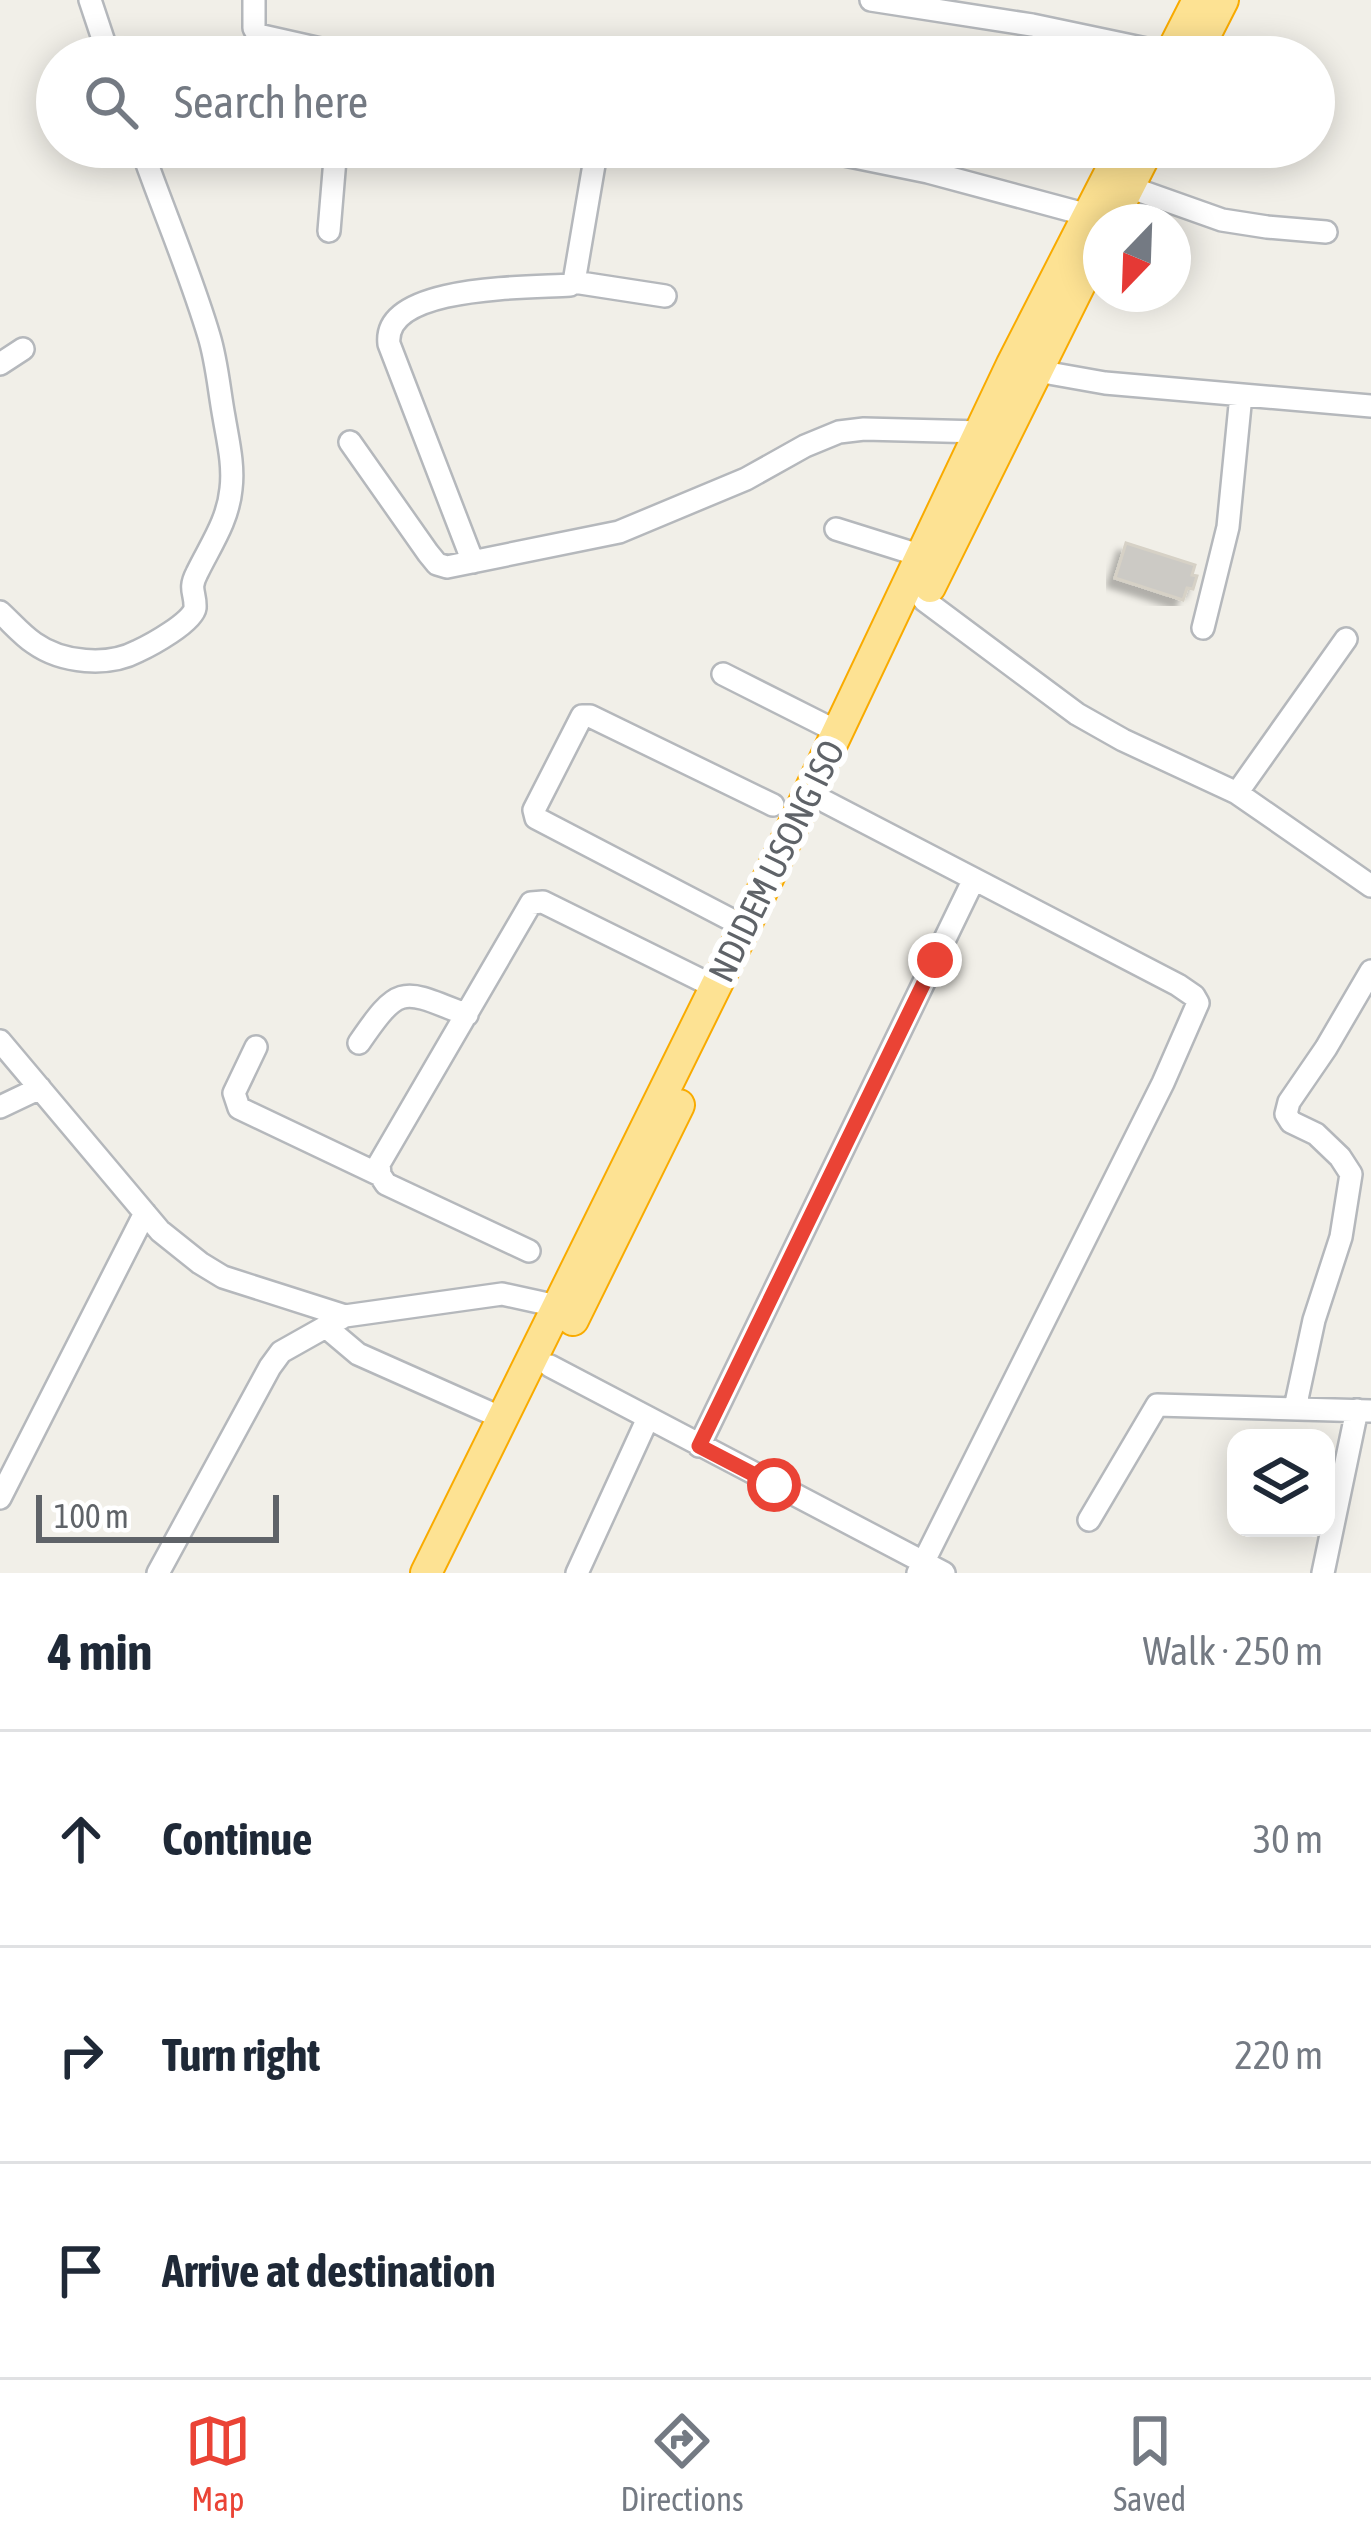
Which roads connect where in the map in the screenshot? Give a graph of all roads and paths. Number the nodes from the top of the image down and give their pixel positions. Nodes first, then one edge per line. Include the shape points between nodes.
1 (90, 0) edge
2 (254, 0) edge
3 (871, 0) edge
4 (1198, 0) edge
5 (1223, 0) edge
6 (102, 36) edge
7 (262, 36) edge
8 (1084, 36) edge
9 (1185, 36) edge
10 (1194, 36) edge
11 (149, 168) edge
12 (334, 168) edge
13 (593, 168) edge
14 (908, 168) edge
15 (1117, 168) edge
16 (1138, 168) edge
17 (1129, 187) junction
18 (1106, 204) edge
19 (1116, 204) edge
20 (1083, 221) edge
21 (329, 231) dead end
22 (1326, 232) dead end
23 (1083, 258) edge
24 (574, 281) junction
25 (665, 296) dead end
26 (23, 349) dead end
27 (0, 364) edge
28 (1024, 368) junction
29 (1241, 395) junction
30 (1371, 406) edge
31 (982, 432) junction
32 (350, 442) dead end
33 (836, 529) dead end
34 (922, 556) junction
35 (473, 562) junction
36 (924, 600) junction
37 (0, 612) edge
38 (1203, 628) dead end
39 (1346, 639) dead end
40 (723, 674) dead end
41 (838, 732) junction
42 (1237, 793) junction
43 (826, 802) junction
44 (773, 805) dead end
45 (974, 879) junction
46 (1371, 886) edge
47 (745, 927) junction
48 (1371, 971) edge
49 (715, 987) junction
50 (467, 1015) junction
51 (0, 1041) edge
52 (359, 1043) dead end
53 (256, 1047) dead end
54 (40, 1088) junction
55 (0, 1107) edge
56 (380, 1174) junction
57 (145, 1213) junction
58 (529, 1251) dead end
59 (557, 1306) junction
60 (336, 1322) junction
61 (550, 1366) junction
62 (1295, 1408) junction
63 (1364, 1410) edge
64 (502, 1418) junction
65 (648, 1418) junction
66 (699, 1446) junction
67 (0, 1498) edge
68 (1089, 1520) dead end
69 (921, 1568) edge
70 (158, 1573) edge
71 (426, 1573) edge
72 (448, 1573) edge
73 (577, 1573) edge
74 (944, 1573) edge
75 (1323, 1573) edge

1 - 6 street
2 - 7 street via 254,28
3 - 8 street
4 - 9 highway
5 - 10 highway
11 - 37 street via 210,340 232,466 227,510 191,588 193,614 160,640 105,662 35,644
12 - 21 street
13 - 24 street
14 - 20 street
15 - 18 highway, NDIDEM USONG ISO
16 - 17 highway, NDIDEM USONG ISO
17 - 19 highway, NDIDEM USONG ISO
17 - 22 street via 1222,220
23 - 28 highway, NDIDEM USONG ISO
24 - 25 street
24 - 35 street via 444,295 406,311 388,334
26 - 27 street
28 - 29 street
28 - 31 highway, NDIDEM USONG ISO
28 - 36 highway, NDIDEM USONG ISO
29 - 30 street
29 - 38 street via 1228,527
31 - 34 highway, NDIDEM USONG ISO
31 - 35 street via 839,432 619,532
32 - 35 street via 437,564
33 - 34 street
34 - 41 highway, NDIDEM USONG ISO
36 - 42 street via 1078,714
36 - 43 highway, NDIDEM USONG ISO
39 - 42 street
40 - 41 street
41 - 47 highway, NDIDEM USONG ISO
42 - 46 street
43 - 45 street
43 - 61 highway, NDIDEM USONG ISO
44 - 47 street via 582,716 534,810 536,818
45 - 66 street
45 - 69 street via 1178,985 1198,1009
47 - 49 highway, NDIDEM USONG ISO
48 - 62 street via 1288,1102 1292,1122 1316,1134 1351,1174
49 - 50 street via 544,902 531,904
49 - 59 highway, NDIDEM USONG ISO
50 - 52 street via 420,996 398,997
50 - 56 street
51 - 54 street
53 - 56 street via 235,1093 239,1108
54 - 55 street
54 - 57 street
56 - 58 street via 386,1184
57 - 60 street via 200,1264
57 - 67 street
59 - 60 street via 502,1294
59 - 64 highway, NDIDEM USONG ISO
60 - 64 street via 358,1354
60 - 70 street via 281,1352 270,1367
61 - 65 street
61 - 72 highway, NDIDEM USONG ISO
62 - 63 street
62 - 68 street via 1157,1406
63 - 75 street
64 - 71 highway, NDIDEM USONG ISO
65 - 66 street
65 - 73 street
66 - 69 street
69 - 74 street

